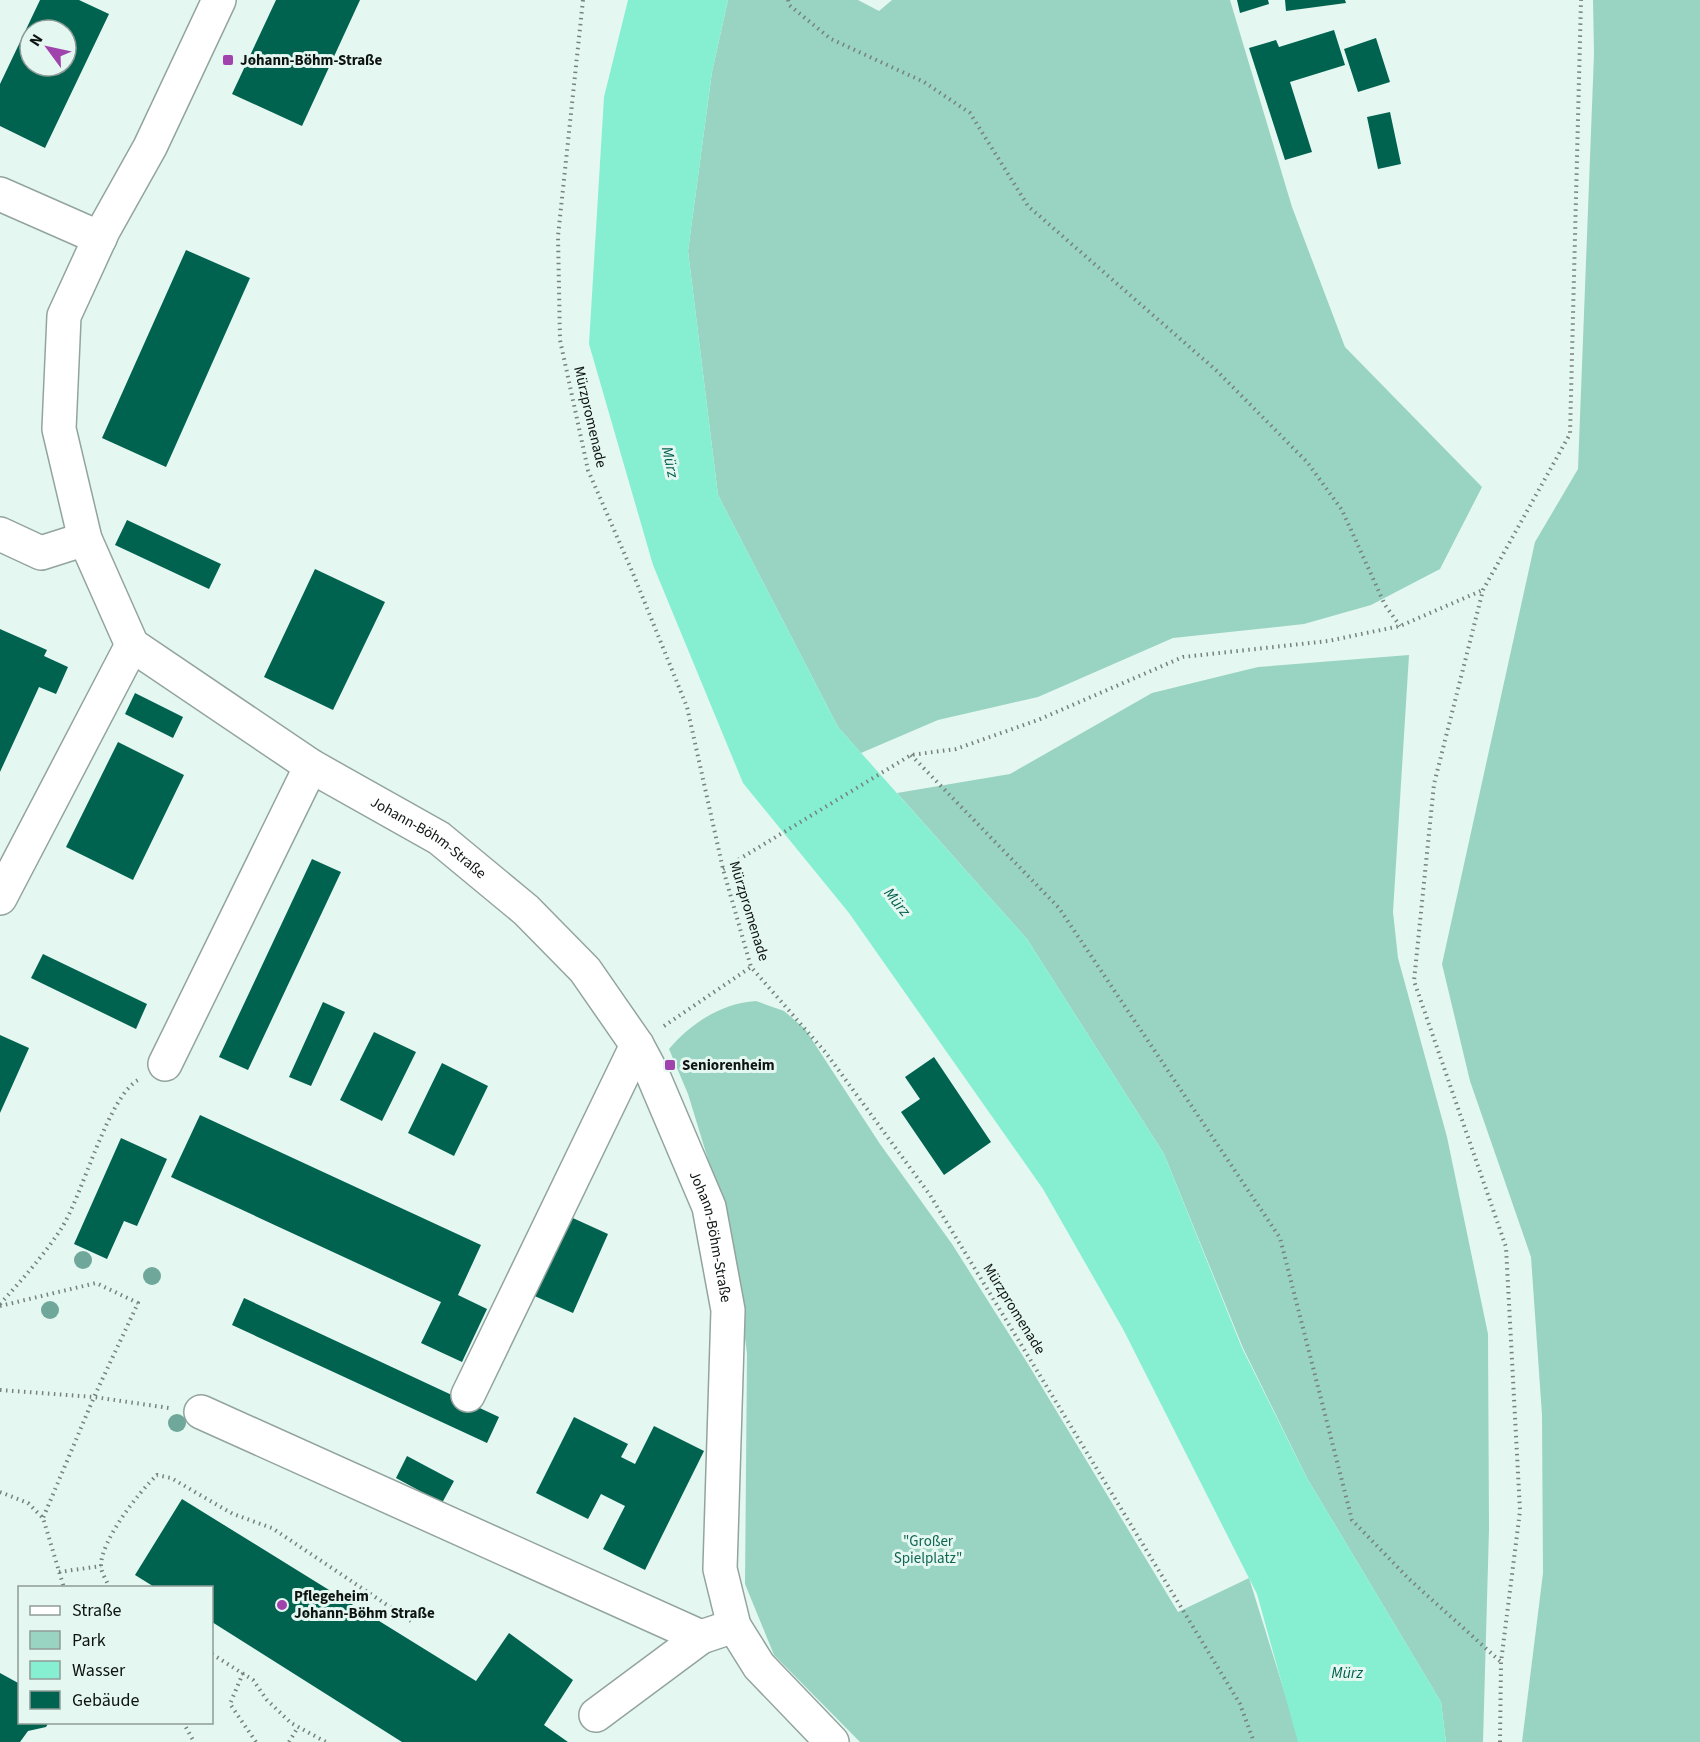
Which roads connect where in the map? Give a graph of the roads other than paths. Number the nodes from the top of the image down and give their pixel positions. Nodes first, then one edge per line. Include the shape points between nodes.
1 (219, 0) edge
2 (2, 201) edge
3 (100, 238) junction
4 (0, 534) edge
5 (85, 539) junction
6 (132, 645) junction
7 (312, 766) junction
8 (0, 898) edge
9 (637, 1045) junction
10 (165, 1064) road end
11 (468, 1395) dead end
12 (201, 1412) road end
13 (734, 1626) junction
14 (701, 1637) junction
15 (596, 1714) dead end
16 (832, 1742) edge

1 - 3 street via 150,147
2 - 3 street
3 - 5 street via 63,316 59,429
4 - 5 street via 41,553
5 - 6 street
6 - 7 street, Johann-Böhm-Straße
6 - 8 street
7 - 9 street, Johann-Böhm-Straße via 439,838 526,910 585,970
7 - 10 street
9 - 11 street
9 - 13 street, Johann-Böhm-Straße via 709,1206 728,1310 720,1569
12 - 14 street
13 - 14 street
13 - 16 street, Johann-Böhm-Straße via 759,1666
14 - 15 street

